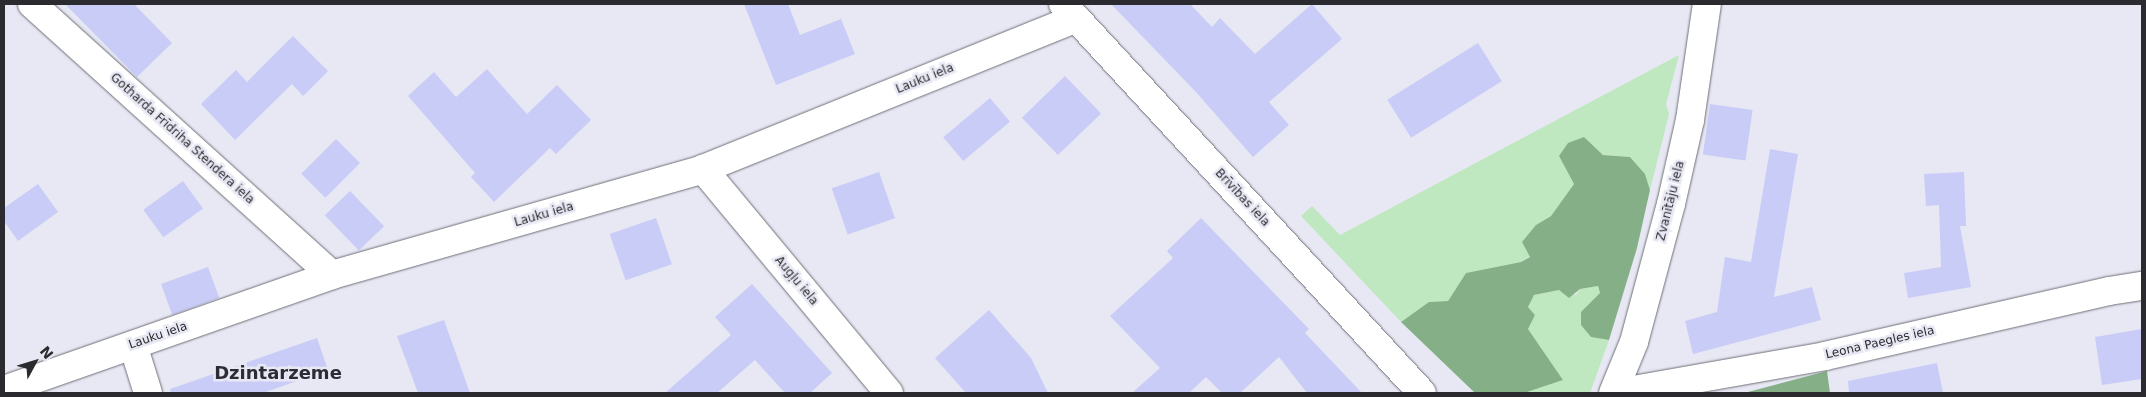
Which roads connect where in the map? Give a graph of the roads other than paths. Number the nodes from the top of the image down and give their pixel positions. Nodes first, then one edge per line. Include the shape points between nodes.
1 (32, 4) edge
2 (1707, 4) edge
3 (1070, 11) edge
4 (703, 169) junction
5 (332, 275) junction
6 (2142, 286) edge
7 (132, 345) junction
8 (4, 390) edge
9 (148, 393) edge
10 (889, 393) edge
11 (1422, 393) edge
12 (1615, 393) edge

1 - 5 street, Gotharda Frīdriha Stendera iela
2 - 12 street, Zvanītāju iela via 1690,120 1634,342
3 - 4 street, Lauku iela
3 - 11 street, Brīvības iela
4 - 5 street, Lauku iela
4 - 10 street, Augļu iela
5 - 7 street, Lauku iela
6 - 12 street, Leona Paegles iela via 1825,356
7 - 8 street, Lauku iela
7 - 9 street

